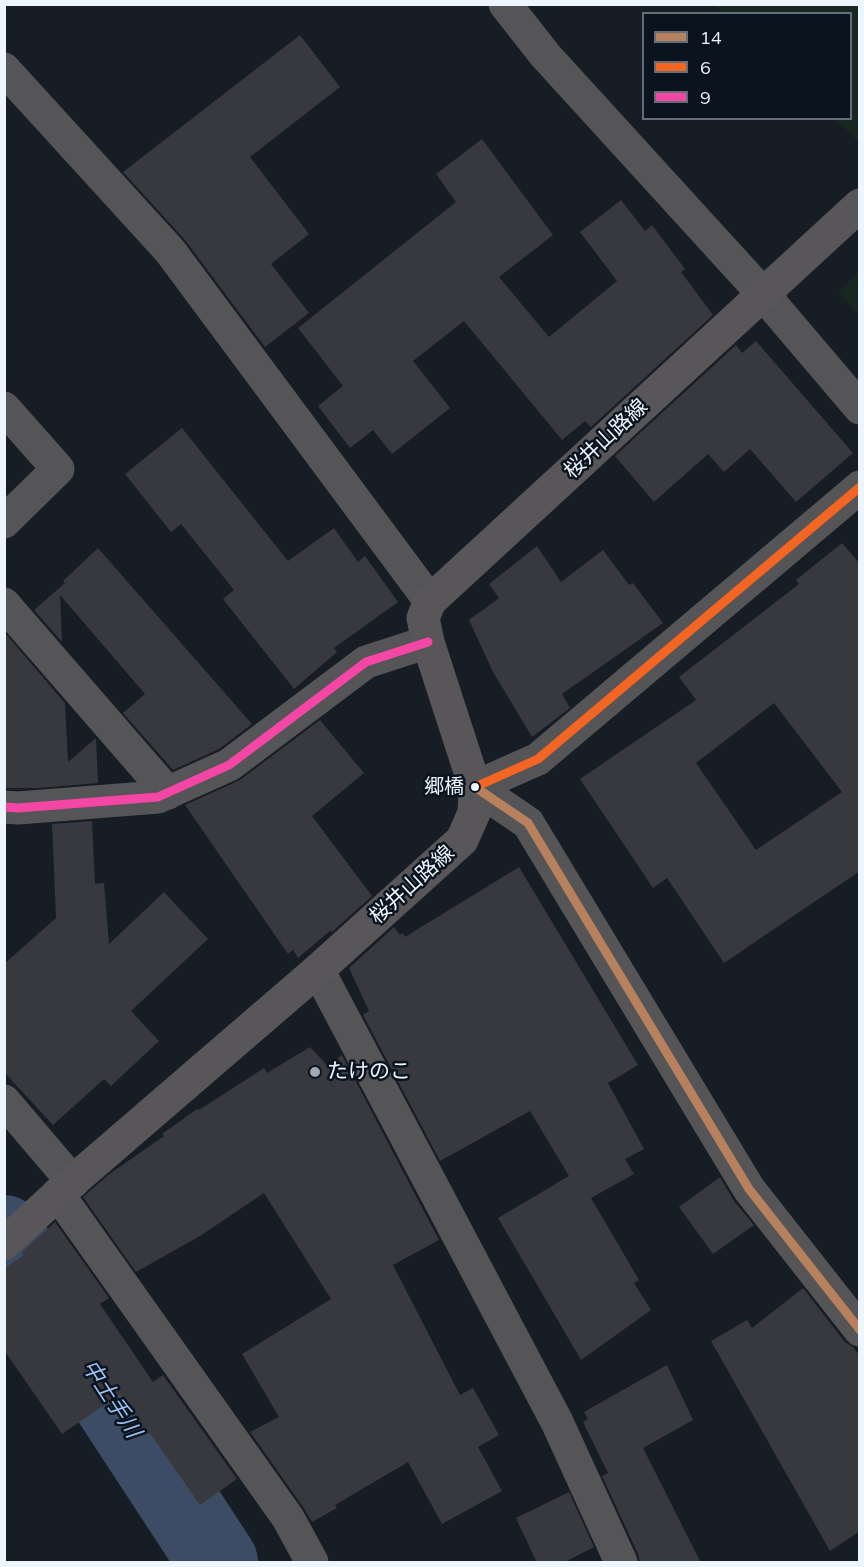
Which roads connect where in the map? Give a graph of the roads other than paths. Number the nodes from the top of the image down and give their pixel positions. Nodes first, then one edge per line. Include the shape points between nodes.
1 (505, 4) edge
2 (4, 69) edge
3 (860, 206) edge
4 (763, 294) junction
5 (4, 408) edge
6 (860, 408) edge
7 (860, 487) edge
8 (4, 522) edge
9 (430, 601) junction
10 (4, 604) edge
11 (428, 642) junction
12 (475, 787) junction
13 (168, 792) junction
14 (4, 807) edge
15 (318, 970) junction
16 (4, 1101) edge
17 (65, 1188) junction
18 (4, 1244) edge
19 (860, 1330) edge
20 (312, 1563) edge
21 (621, 1563) edge

1 - 4 street via 546,55
2 - 9 street via 170,251
3 - 4 main road, 桜井山路線
4 - 6 street
4 - 9 main road, 桜井山路線
5 - 8 street via 58,469
7 - 12 street via 538,759
9 - 11 main road, 桜井山路線 via 423,618
10 - 13 street
11 - 12 main road, 桜井山路線
11 - 13 street via 366,662 230,765
12 - 15 main road, 桜井山路線 via 474,813 462,840
12 - 19 street via 528,823 749,1189
13 - 14 street via 158,797
15 - 17 main road, 桜井山路線
15 - 21 street via 557,1422
16 - 17 street
17 - 18 main road, 桜井山路線
17 - 20 street via 288,1518

